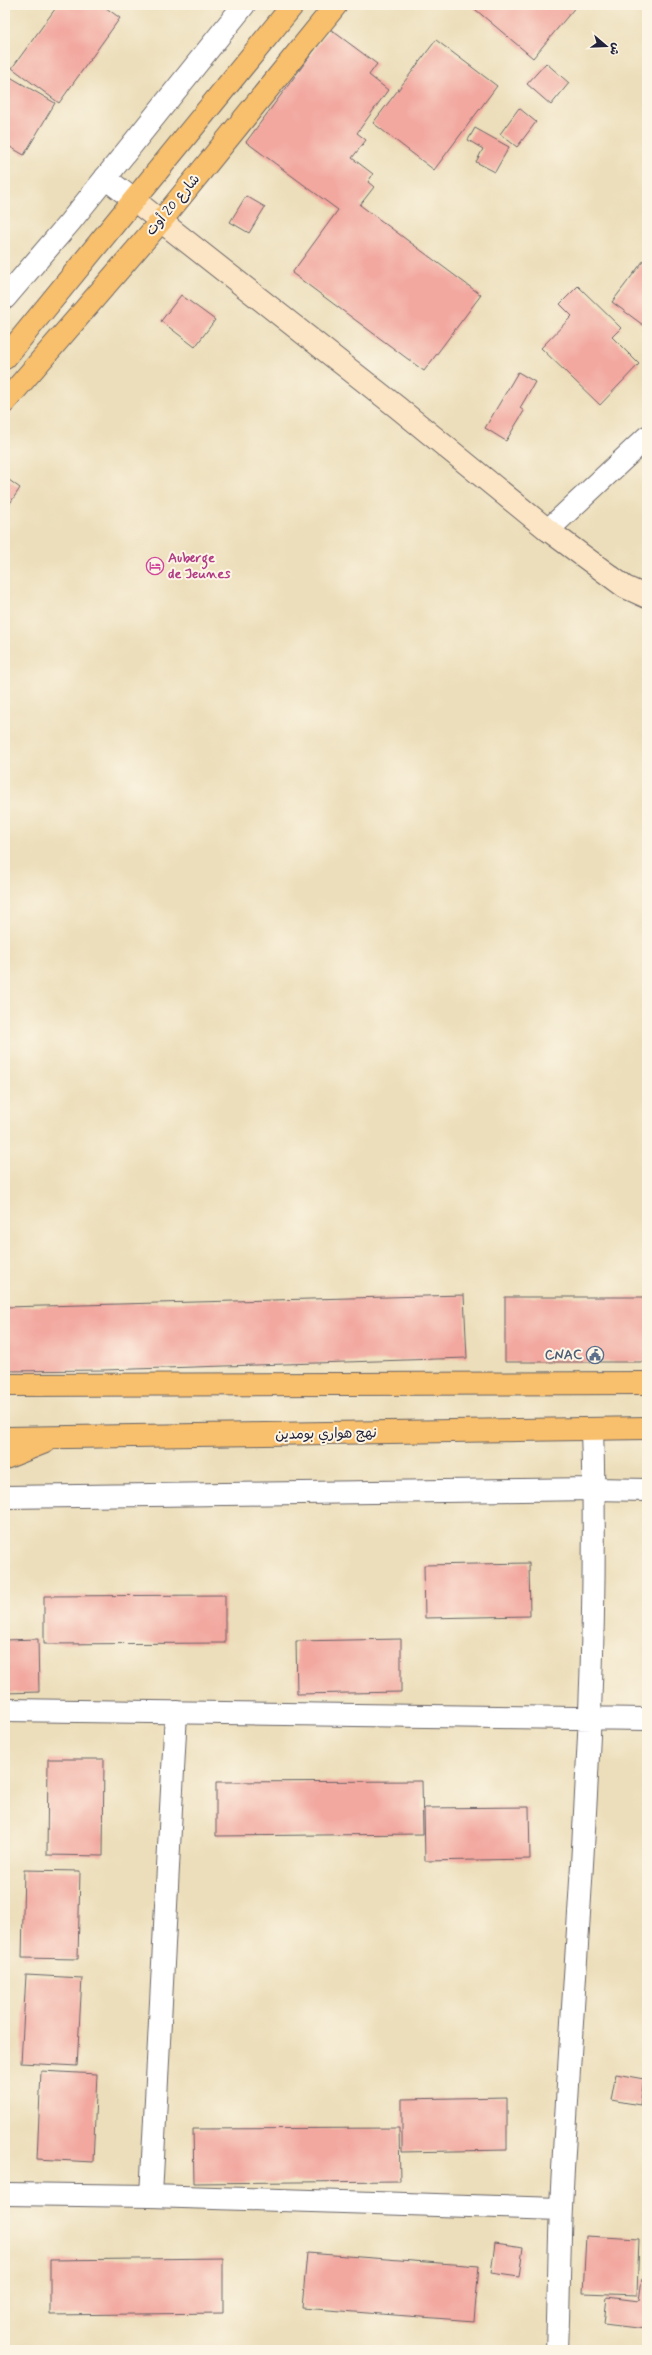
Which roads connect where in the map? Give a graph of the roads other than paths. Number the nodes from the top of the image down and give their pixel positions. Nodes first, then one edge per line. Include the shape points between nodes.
1 (244, 5) edge
2 (293, 5) edge
3 (336, 5) edge
4 (105, 178) junction
5 (134, 200) junction
6 (161, 221) junction
7 (5, 298) edge
8 (5, 358) edge
9 (5, 402) edge
10 (647, 437) edge
11 (548, 530) junction
12 (647, 597) edge
13 (647, 1383) edge
14 (5, 1385) edge
15 (647, 1428) edge
16 (592, 1430) junction
17 (58, 1437) junction
18 (5, 1438) edge
19 (5, 1458) edge
20 (594, 1488) junction
21 (647, 1490) edge
22 (5, 1497) edge
23 (5, 1710) edge
24 (176, 1712) junction
25 (591, 1717) junction
26 (647, 1719) edge
27 (5, 2194) edge
28 (151, 2196) junction
29 (561, 2208) junction
30 (558, 2350) edge

1 - 4 street
2 - 5 main road
3 - 6 main road, شارع 20 أوت
4 - 5 street
4 - 7 street
5 - 6 street
5 - 8 main road
6 - 9 main road, شارع 20 أوت
6 - 11 street via 398,406
10 - 11 street
11 - 12 street via 625,587
13 - 14 main road
15 - 16 main road, نهج هواري بومدين
16 - 17 main road, نهج هواري بومدين
16 - 20 street
17 - 18 main road, نهج هواري بومدين
17 - 19 main road
20 - 21 street
20 - 22 street
20 - 25 street
23 - 24 street
24 - 25 street
24 - 28 street
25 - 26 street
25 - 29 street
27 - 28 street
28 - 29 street
29 - 30 street

